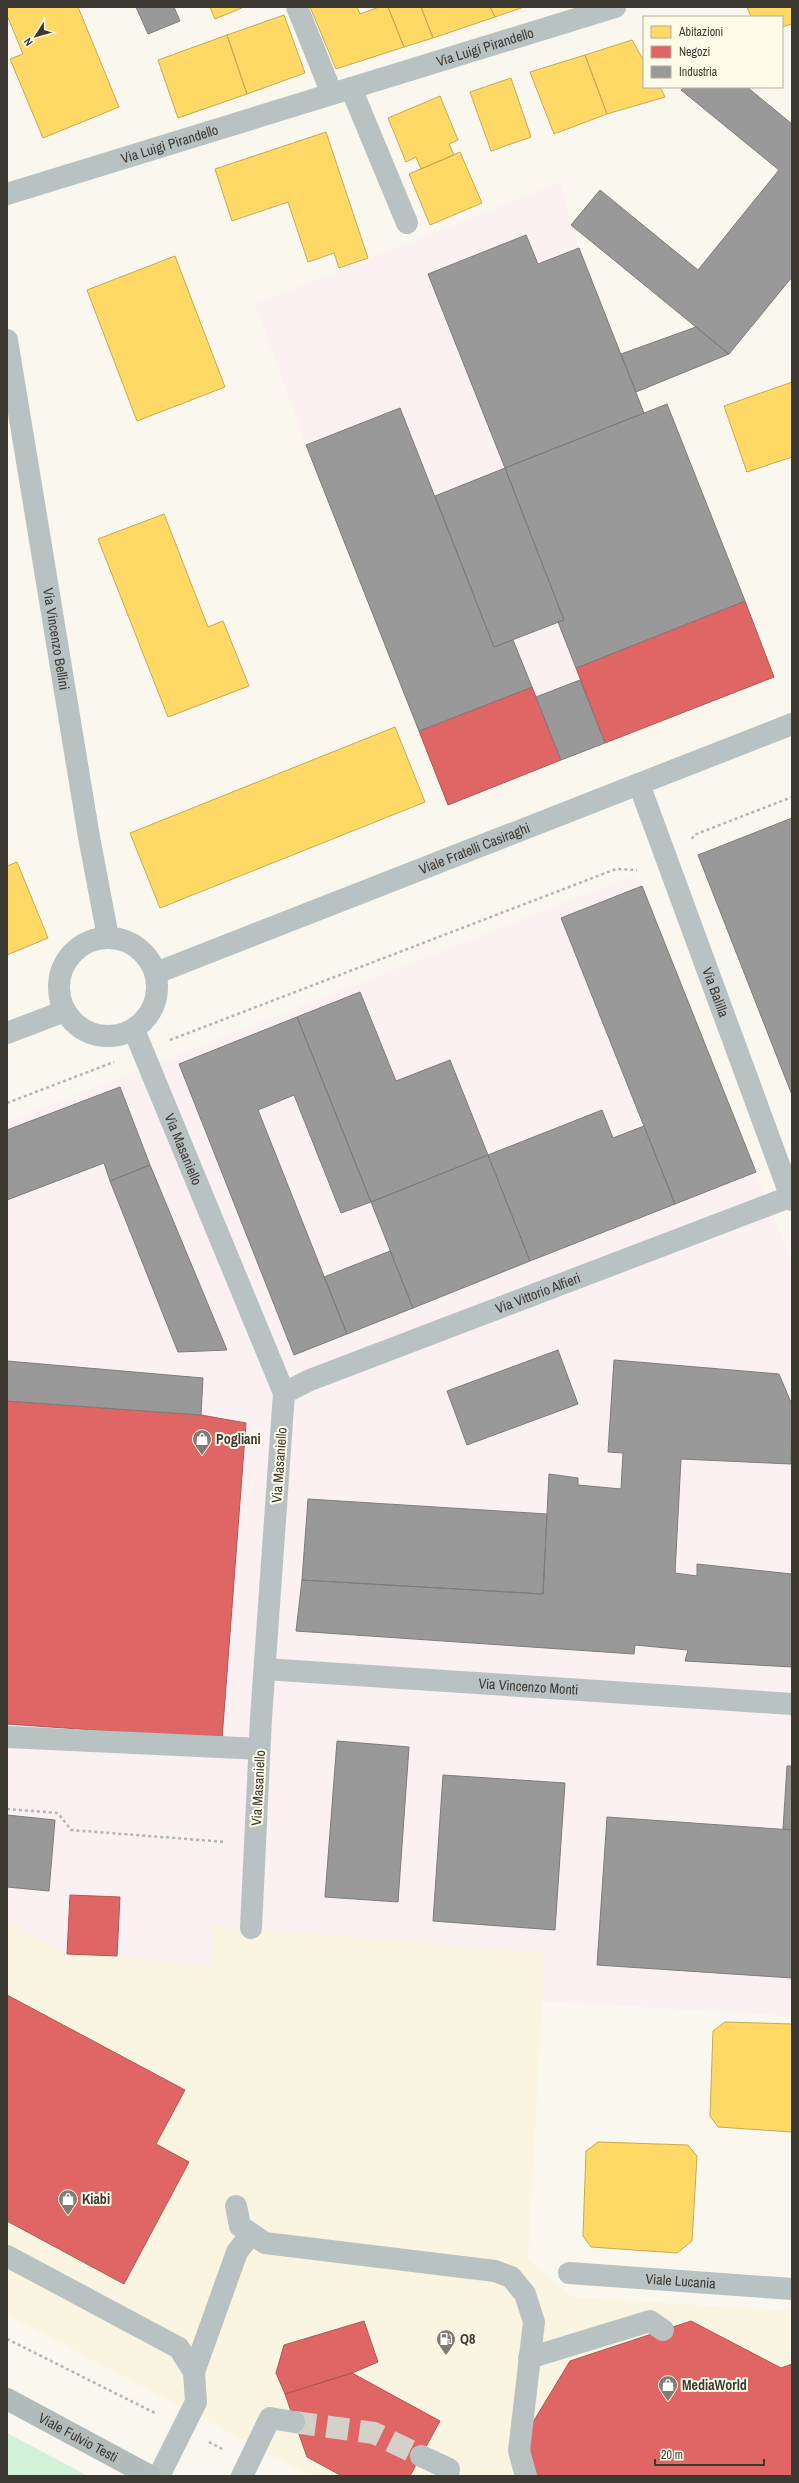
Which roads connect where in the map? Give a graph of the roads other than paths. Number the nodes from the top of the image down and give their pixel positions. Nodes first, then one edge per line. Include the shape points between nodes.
1 (297, 7) edge
2 (615, 7) edge
3 (341, 91) junction
4 (7, 194) edge
5 (407, 223) dead end
6 (7, 340) edge
7 (792, 724) edge
8 (639, 784) junction
9 (108, 937) junction
10 (156, 973) junction
11 (65, 1011) junction
12 (134, 1030) junction
13 (7, 1033) edge
14 (792, 1197) edge
15 (284, 1392) junction
16 (265, 1669) junction
17 (792, 1704) edge
18 (7, 1737) edge
19 (260, 1749) junction
20 (251, 1928) dead end
21 (236, 2206) dead end
22 (251, 2234) junction
23 (7, 2256) edge
24 (569, 2273) dead end
25 (792, 2289) edge
26 (663, 2330) dead end
27 (529, 2358) junction
28 (194, 2372) junction
29 (7, 2399) edge
30 (294, 2422) tunnel mouth
31 (421, 2456) tunnel mouth
32 (245, 2470) edge
33 (150, 2476) edge
34 (159, 2476) edge
35 (448, 2476) edge
36 (526, 2476) edge

1 - 3 street
2 - 3 street, Via Luigi Pirandello
3 - 4 street, Via Luigi Pirandello
3 - 5 street
6 - 9 street, Via Vincenzo Bellini via 89,837
7 - 8 street, Viale Fratelli Casiraghi
8 - 10 street, Viale Fratelli Casiraghi
8 - 14 street, Via Balilla
9 - 10 street via 125,940 139,948 150,959
9 - 11 street via 91,940 76,949 65,962 59,978
10 - 12 street via 158,989 155,1005 148,1018
11 - 12 street via 76,1025 91,1034 106,1037
11 - 13 street
12 - 15 street, Via Masaniello
14 - 15 street, Via Vittorio Alfieri via 325,1374
15 - 16 street, Via Masaniello
16 - 17 street, Via Vincenzo Monti
16 - 19 street, Via Masaniello
18 - 19 street
19 - 20 street, Via Masaniello
21 - 22 street via 240,2226
22 - 27 street via 265,2243 495,2271 511,2277 525,2294 534,2322
22 - 28 street via 237,2252
23 - 28 street via 179,2348
24 - 25 street, Viale Lucania
26 - 27 street via 650,2320
27 - 36 street via 519,2451
28 - 34 street via 196,2402
29 - 33 highway, Viale Fulvio Testi
30 - 32 street via 270,2418
31 - 35 street via 448,2469

